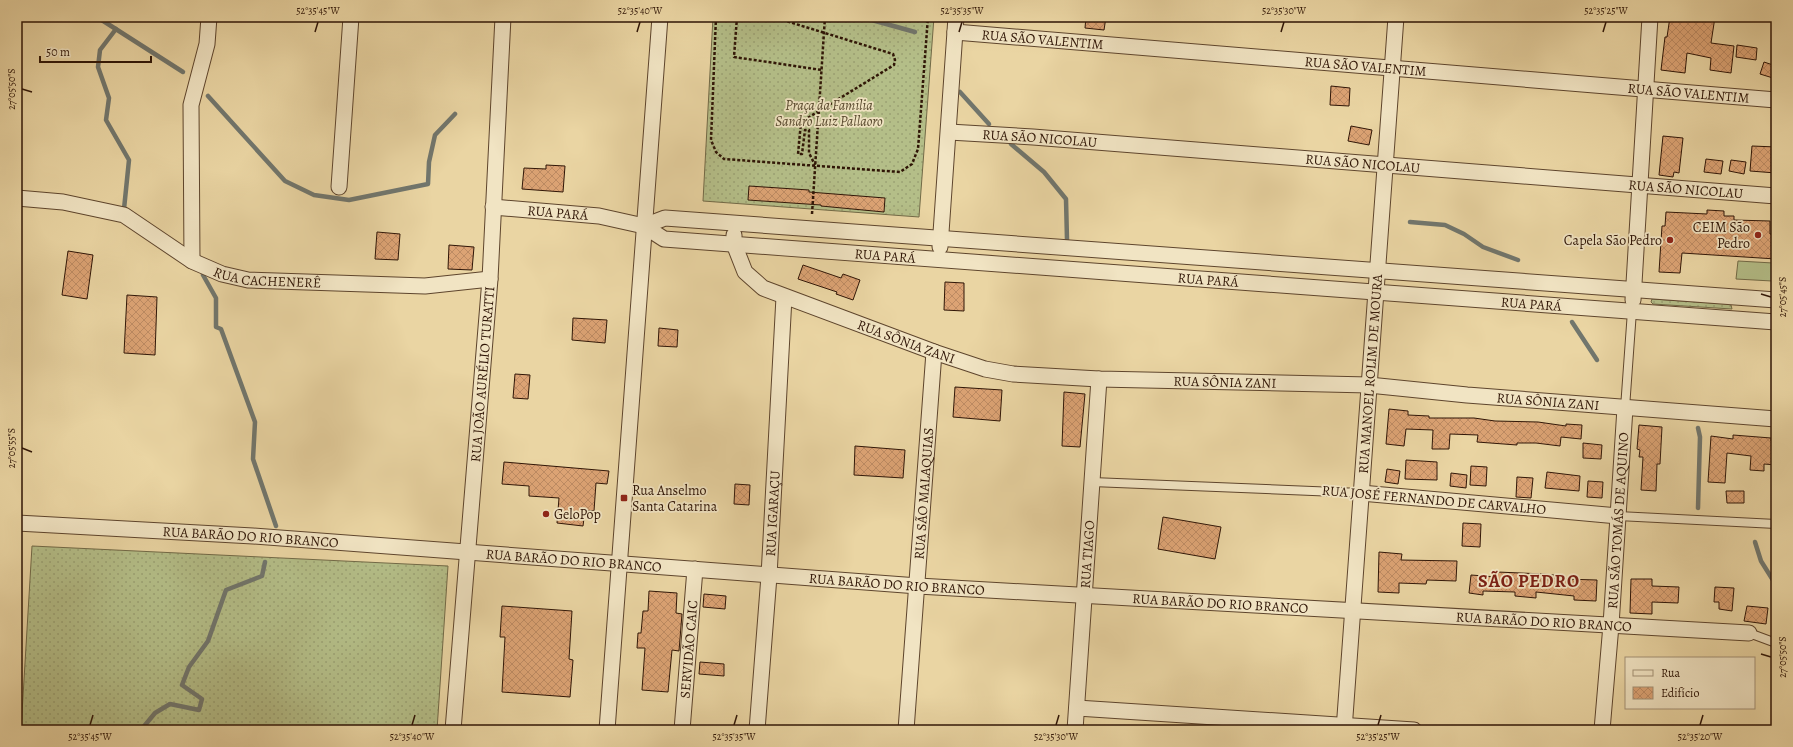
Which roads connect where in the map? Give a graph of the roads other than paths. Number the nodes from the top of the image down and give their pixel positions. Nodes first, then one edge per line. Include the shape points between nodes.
1 (209, 17) edge
2 (351, 17) edge
3 (504, 17) edge
4 (660, 17) edge
5 (956, 17) edge
6 (1396, 17) edge
7 (1650, 17) edge
8 (955, 32) junction
9 (1392, 68) junction
10 (1646, 89) junction
11 (1776, 100) edge
12 (949, 132) junction
13 (1386, 165) junction
14 (1641, 184) junction
15 (339, 187) dead end
16 (1776, 196) edge
17 (17, 198) edge
18 (493, 207) junction
19 (734, 223) junction
20 (644, 226) junction
21 (941, 238) junction
22 (734, 244) junction
23 (939, 259) junction
24 (192, 261) junction
25 (1378, 271) junction
26 (490, 279) junction
27 (1633, 290) junction
28 (1376, 292) junction
29 (784, 297) junction
30 (1748, 298) junction
31 (1776, 300) edge
32 (1632, 311) junction
33 (1748, 320) junction
34 (1776, 322) edge
35 (934, 352) junction
36 (1099, 380) junction
37 (1369, 385) junction
38 (1625, 408) junction
39 (1776, 419) edge
40 (1092, 482) junction
41 (1361, 493) junction
42 (1618, 516) junction
43 (17, 523) edge
44 (1776, 524) edge
45 (468, 551) junction
46 (619, 562) junction
47 (695, 569) junction
48 (769, 576) junction
49 (918, 586) junction
50 (1084, 596) junction
51 (1353, 611) junction
52 (1611, 625) junction
53 (1749, 633) joint
54 (1776, 643) edge
55 (1077, 708) junction
56 (1344, 728) edge
57 (453, 730) edge
58 (607, 730) edge
59 (682, 730) edge
60 (757, 730) edge
61 (906, 730) edge
62 (1075, 730) edge
63 (1414, 730) edge
64 (1602, 730) edge

1 - 24 street via 207,44 191,105
2 - 15 street
3 - 18 street, RUA JOÃO AURÉLIO TURATTI
4 - 20 street
5 - 8 street
6 - 9 street, RUA MANOEL ROLIM DE MOURA
7 - 10 street
8 - 9 street, RUA SÃO VALENTIM
8 - 12 street
9 - 10 street, RUA SÃO VALENTIM
9 - 13 street, RUA MANOEL ROLIM DE MOURA
10 - 11 street, RUA SÃO VALENTIM
10 - 14 street
12 - 13 street, RUA SÃO NICOLAU
12 - 21 street
13 - 14 street, RUA SÃO NICOLAU
13 - 25 street, RUA MANOEL ROLIM DE MOURA
14 - 16 street, RUA SÃO NICOLAU
14 - 27 street
17 - 24 street, RUA CACHENERÊ via 63,202 124,215
18 - 20 street, RUA PARÁ via 599,216
18 - 26 street, RUA JOÃO AURÉLIO TURATTI
19 - 20 street, RUA PARÁ via 665,218
19 - 21 street, RUA PARÁ
19 - 22 street, RUA SÔNIA ZANI
20 - 22 street, RUA PARÁ via 664,238
20 - 46 street
21 - 23 street
21 - 25 street, RUA PARÁ
22 - 23 street, RUA PARÁ
22 - 29 street, RUA SÔNIA ZANI via 745,272 763,288
23 - 28 street, RUA PARÁ
24 - 26 street, RUA CACHENERÊ via 222,274 248,280 425,286
25 - 27 street, RUA PARÁ
25 - 28 street, RUA MANOEL ROLIM DE MOURA
26 - 45 street, RUA JOÃO AURÉLIO TURATTI
27 - 30 street, RUA PARÁ
27 - 32 street
28 - 32 street, RUA PARÁ
28 - 37 street, RUA MANOEL ROLIM DE MOURA
29 - 35 street, RUA SÔNIA ZANI
29 - 48 street, RUA IGARAÇU
30 - 31 street, RUA PARÁ
30 - 33 street
32 - 33 street, RUA PARÁ
32 - 38 lane
33 - 34 street, RUA PARÁ
35 - 36 street, RUA SÔNIA ZANI via 984,369 1013,374
35 - 49 street, RUA SÃO MALAQUIAS
36 - 37 street, RUA SÔNIA ZANI
36 - 40 street, RUA TIAGO
37 - 38 street, RUA SÔNIA ZANI
37 - 41 street, RUA MANOEL ROLIM DE MOURA
38 - 39 street, RUA SÔNIA ZANI
38 - 42 street, RUA SÃO TOMÁS DE AQUINO
40 - 41 lane, RUA JOSÉ FERNANDO DE CARVALHO
40 - 50 street, RUA TIAGO
41 - 42 street, RUA JOSÉ FERNANDO DE CARVALHO
41 - 51 street, RUA MANOEL ROLIM DE MOURA
42 - 44 lane, RUA JOSÉ FERNANDO DE CARVALHO
42 - 52 street, RUA SÃO TOMÁS DE AQUINO
43 - 45 street, RUA BARÃO DO RIO BRANCO
45 - 46 street, RUA BARÃO DO RIO BRANCO
45 - 57 street, RUA JOÃO AURÉLIO TURATTI
46 - 47 street, RUA BARÃO DO RIO BRANCO
46 - 58 street
47 - 48 street, RUA BARÃO DO RIO BRANCO
47 - 59 street, SERVIDÃO CAIC
48 - 49 street, RUA BARÃO DO RIO BRANCO
48 - 60 street, RUA IGARAÇU
49 - 50 street, RUA BARÃO DO RIO BRANCO
49 - 61 street, RUA SÃO MALAQUIAS
50 - 51 street, RUA BARÃO DO RIO BRANCO
50 - 55 street, RUA TIAGO
51 - 52 street, RUA BARÃO DO RIO BRANCO
51 - 56 street, RUA MANOEL ROLIM DE MOURA
52 - 53 street, RUA BARÃO DO RIO BRANCO
52 - 64 street, RUA SÃO TOMÁS DE AQUINO
53 - 54 lane, RUA BARÃO DO RIO BRANCO
55 - 56 street
55 - 62 street, RUA TIAGO
56 - 63 street

